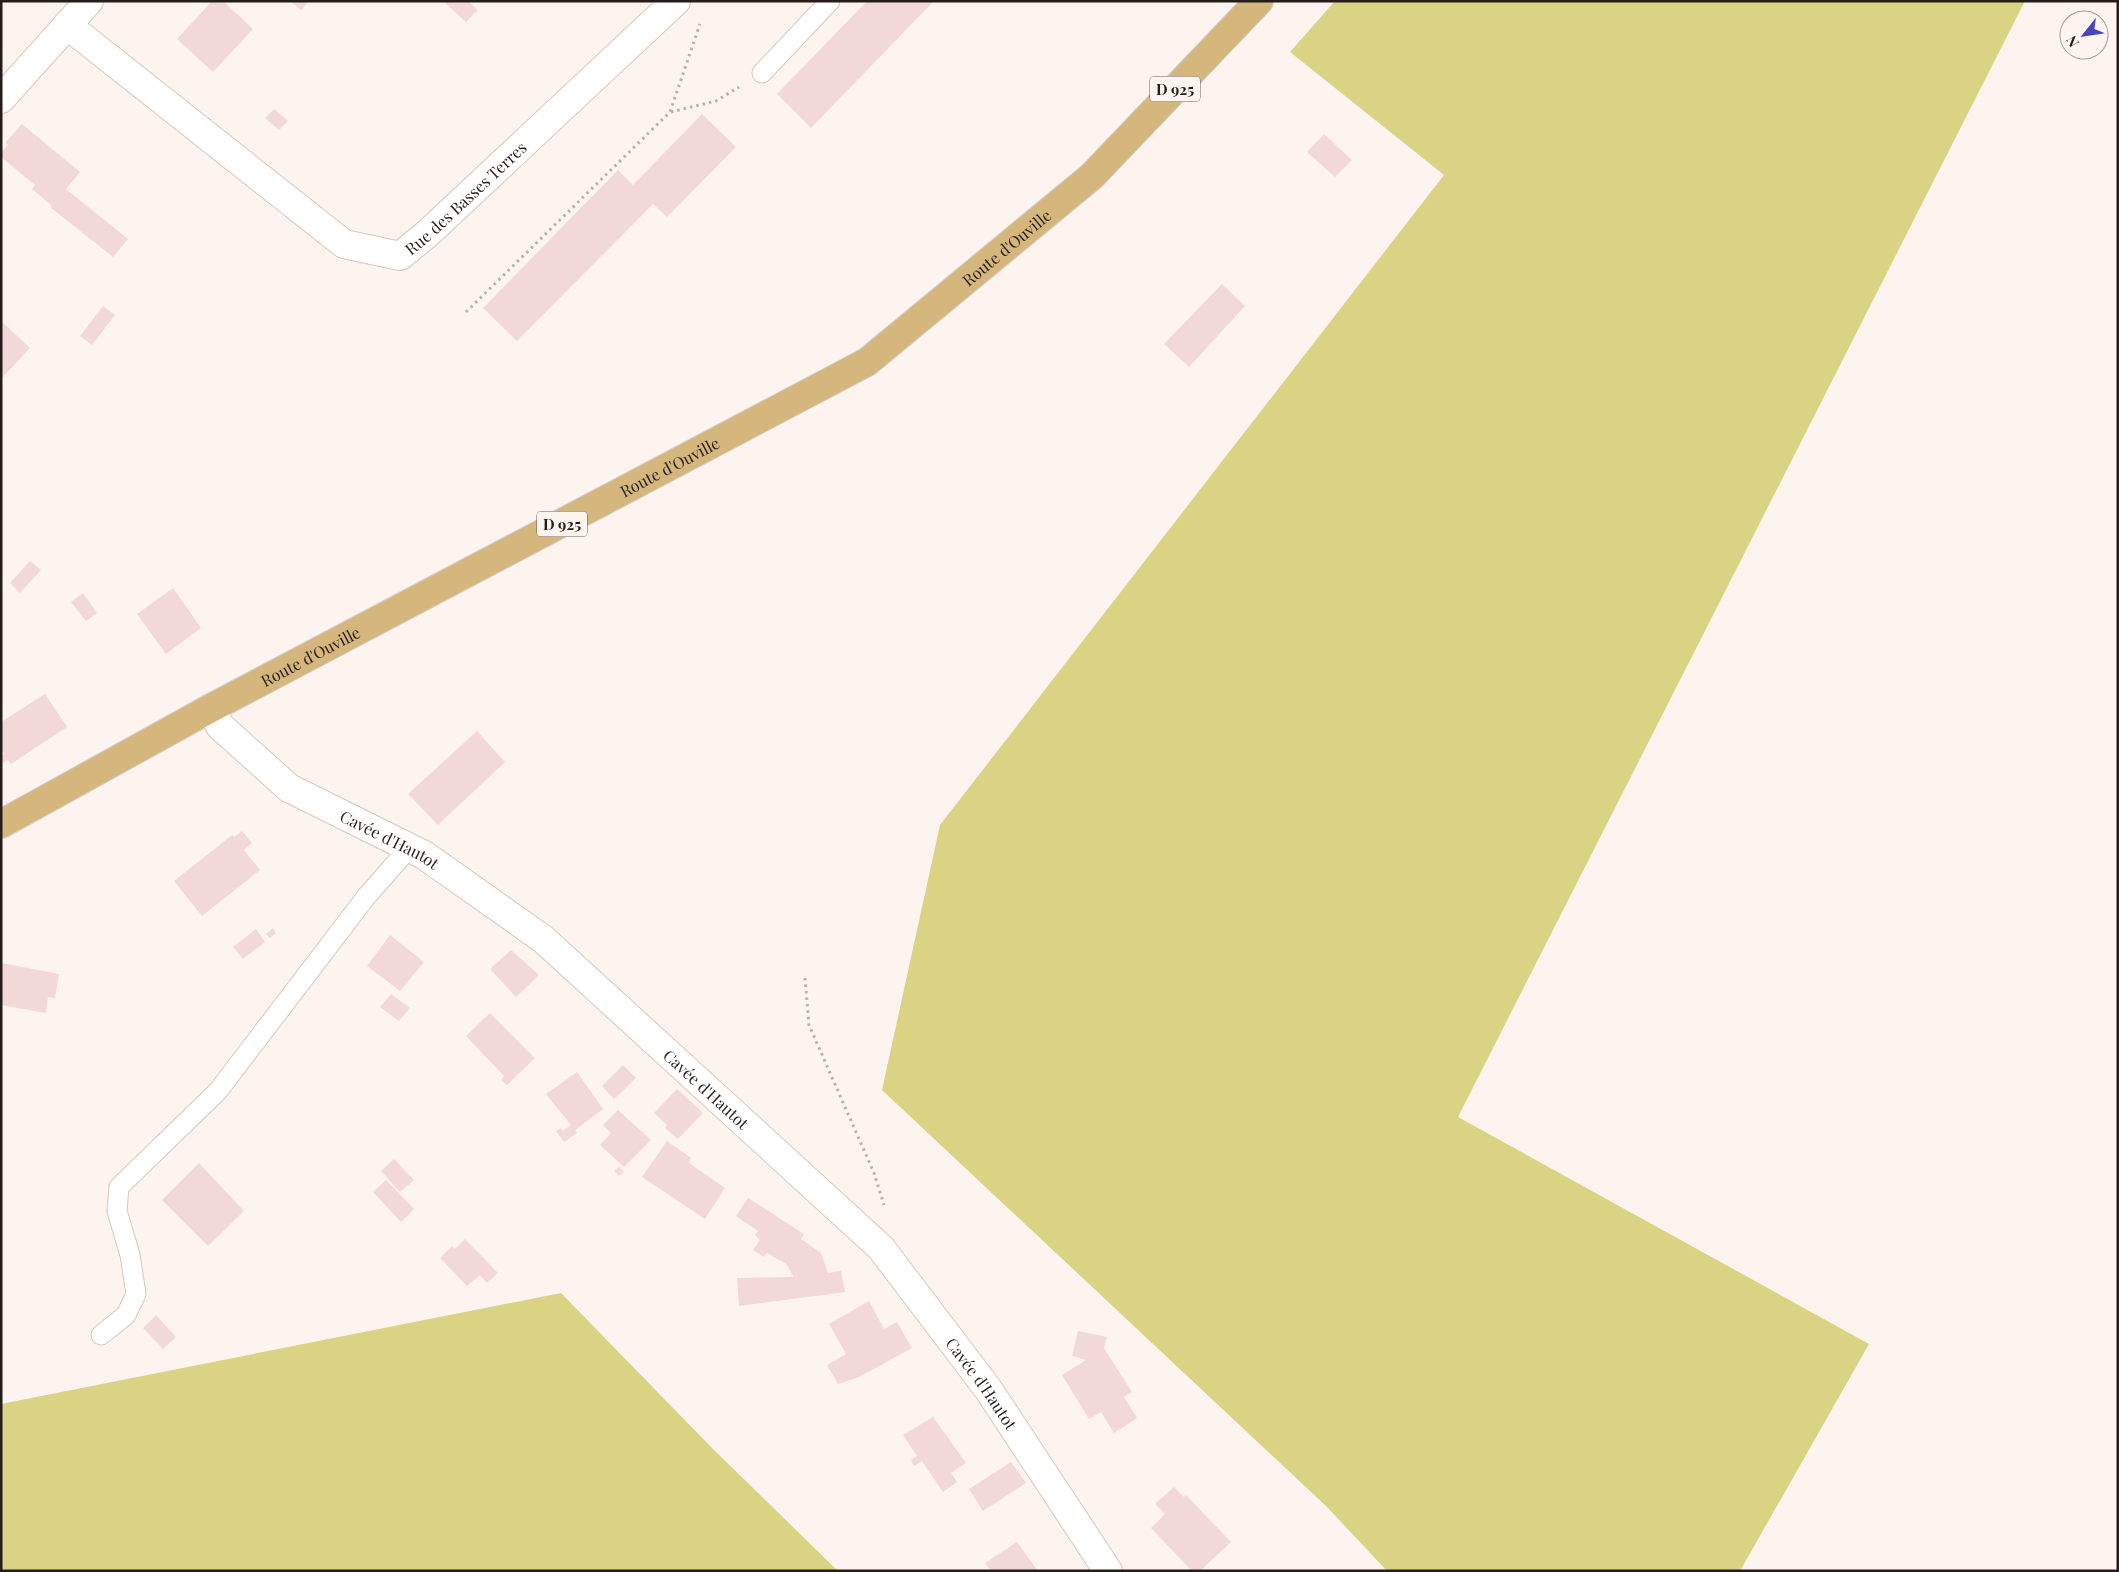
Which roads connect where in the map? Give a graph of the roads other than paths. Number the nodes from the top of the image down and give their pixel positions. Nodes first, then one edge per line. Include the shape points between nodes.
1 (89, 1) edge
2 (676, 1) edge
3 (830, 1) edge
4 (1259, 1) edge
5 (68, 25) junction
6 (762, 74) road end
7 (1, 100) edge
8 (211, 708) junction
9 (1, 824) edge
10 (409, 848) junction
11 (102, 1336) dead end
12 (1108, 1571) edge

1 - 5 street
2 - 5 street, Rue des Basses Terres via 400,256 344,244
3 - 6 lane
4 - 8 main road, Route d'Ouville / D 925 via 1092,176 867,362
5 - 7 street
8 - 9 main road, Route d'Ouville / D 925
8 - 10 street, Cavée d'Hautot via 220,726 289,788
10 - 11 lane via 366,897 218,1091 119,1187 117,1211 130,1255 136,1294 126,1315
10 - 12 street, Cavée d'Hautot via 424,855 543,939 881,1248 988,1389

